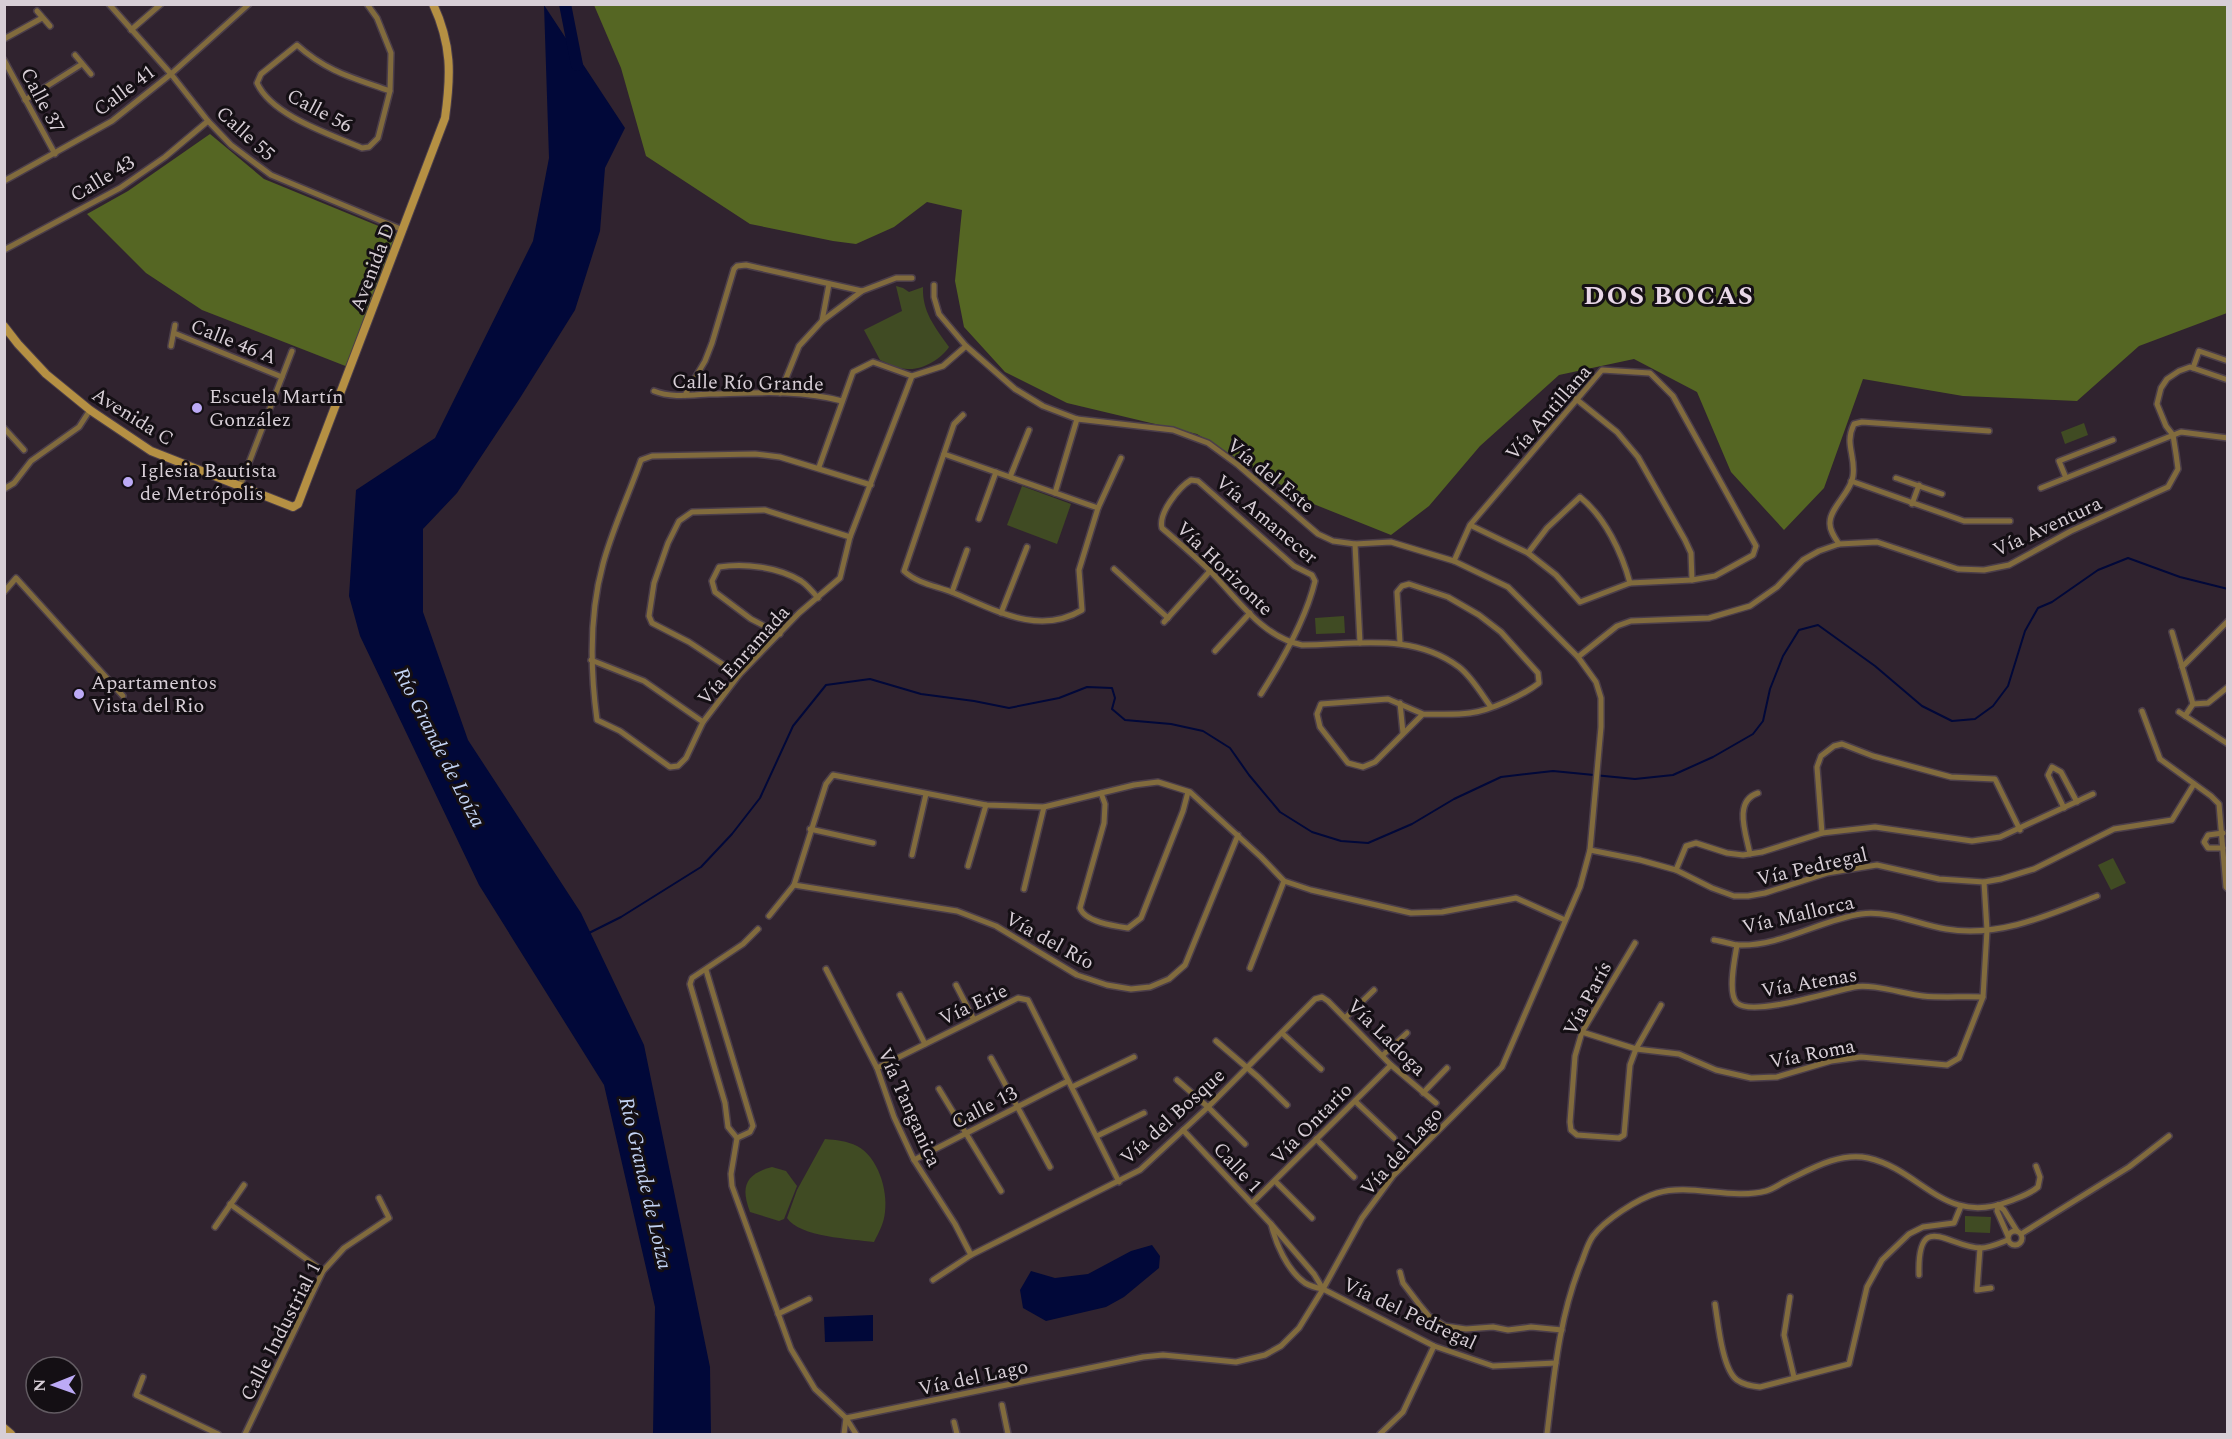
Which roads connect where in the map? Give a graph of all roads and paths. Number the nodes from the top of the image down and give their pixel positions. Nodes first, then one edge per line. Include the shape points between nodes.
1 (109, 4) edge
2 (161, 4) edge
3 (249, 4) edge
4 (367, 4) edge
5 (433, 4) edge
6 (37, 10) dead end
7 (42, 18) junction
8 (50, 26) dead end
9 (131, 30) junction
10 (4, 39) edge
11 (75, 55) dead end
12 (4, 60) edge
13 (82, 64) junction
14 (91, 74) dead end
15 (171, 74) junction
16 (390, 91) junction
17 (26, 100) junction
18 (207, 121) junction
19 (55, 154) junction
20 (4, 181) edge
21 (403, 231) junction
22 (4, 250) edge
23 (912, 278) dead end
24 (829, 284) junction
25 (934, 285) dead end
26 (862, 291) junction
27 (822, 321) junction
28 (175, 325) dead end
29 (4, 326) edge
30 (174, 333) junction
31 (171, 346) dead end
32 (966, 346) junction
33 (292, 351) dead end
34 (2228, 361) edge
35 (2193, 368) junction
36 (282, 376) junction
37 (912, 376) junction
38 (2228, 380) edge
39 (654, 391) dead end
40 (780, 393) junction
41 (686, 395) junction
42 (1576, 399) junction
43 (842, 401) junction
44 (90, 410) junction
45 (963, 415) dead end
46 (1077, 419) junction
47 (4, 428) edge
48 (1029, 430) dead end
49 (1989, 431) dead end
50 (2173, 435) junction
51 (2228, 438) edge
52 (2113, 440) dead end
53 (24, 450) dead end
54 (944, 454) junction
55 (1121, 458) dead end
56 (819, 467) junction
57 (996, 472) junction
58 (1010, 477) junction
59 (1896, 478) dead end
60 (2066, 478) junction
61 (1851, 481) junction
62 (871, 485) junction
63 (1919, 485) junction
64 (240, 486) junction
65 (2041, 488) dead end
66 (4, 489) edge
67 (1055, 493) junction
68 (1942, 494) dead end
69 (269, 497) joint
70 (1912, 504) junction
71 (1098, 508) junction
72 (979, 519) dead end
73 (2010, 521) dead end
74 (1470, 525) junction
75 (1162, 528) joint
76 (850, 537) junction
77 (1355, 544) junction
78 (1839, 544) junction
79 (1027, 547) dead end
80 (967, 550) dead end
81 (1528, 553) junction
82 (1454, 561) junction
83 (1114, 569) dead end
84 (1210, 571) junction
85 (1692, 580) junction
86 (1630, 583) junction
87 (4, 592) edge
88 (952, 592) junction
89 (818, 598) junction
90 (1002, 613) junction
91 (1250, 613) junction
92 (2228, 621) edge
93 (2172, 632) dead end
94 (780, 634) junction
95 (1290, 642) junction
96 (1360, 643) junction
97 (1400, 643) junction
98 (1215, 651) dead end
99 (1578, 657) junction
100 (591, 660) junction
101 (2182, 667) junction
102 (739, 675) junction
103 (2228, 687) edge
104 (1261, 694) dead end
105 (123, 696) dead end
106 (1400, 703) junction
107 (2193, 704) junction
108 (1491, 707) junction
109 (2142, 711) dead end
110 (2179, 712) dead end
111 (1423, 714) junction
112 (2185, 716) junction
113 (703, 722) junction
114 (1403, 733) junction
115 (2228, 744) edge
116 (2194, 784) junction
117 (1188, 792) junction
118 (1101, 793) junction
119 (1758, 793) dead end
120 (926, 794) junction
121 (2093, 794) dead end
122 (2077, 802) junction
123 (986, 805) junction
124 (1044, 807) junction
125 (2064, 808) junction
126 (810, 829) junction
127 (2020, 830) junction
128 (1822, 833) junction
129 (2223, 833) junction
130 (1238, 835) junction
131 (873, 843) dead end
132 (2225, 844) edge
133 (1590, 850) junction
134 (1750, 854) junction
135 (912, 855) dead end
136 (968, 866) dead end
137 (1676, 870) junction
138 (1284, 881) junction
139 (1984, 882) junction
140 (794, 885) junction
141 (1024, 889) dead end
142 (2228, 889) edge
143 (2097, 896) dead end
144 (769, 916) dead end
145 (1565, 920) junction
146 (758, 929) dead end
147 (1987, 930) junction
148 (1714, 940) dead end
149 (1635, 943) dead end
150 (1737, 945) junction
151 (1250, 968) dead end
152 (826, 969) dead end
153 (706, 970) junction
154 (956, 985) dead end
155 (1374, 990) dead end
156 (900, 995) dead end
157 (1983, 997) junction
158 (1316, 999) joint
159 (1660, 1005) dead end
160 (973, 1018) junction
161 (1345, 1018) junction
162 (1582, 1032) junction
163 (1282, 1033) junction
164 (1407, 1033) dead end
165 (1216, 1041) dead end
166 (926, 1044) junction
167 (1636, 1049) junction
168 (1383, 1056) junction
169 (1134, 1057) dead end
170 (991, 1058) dead end
171 (1391, 1065) junction
172 (877, 1068) junction
173 (1247, 1068) junction
174 (1321, 1068) dead end
175 (1447, 1068) dead end
176 (1177, 1080) dead end
177 (1068, 1081) junction
178 (1072, 1087) junction
179 (939, 1089) dead end
180 (1423, 1093) junction
181 (1355, 1101) junction
182 (1436, 1103) dead end
183 (1287, 1105) dead end
184 (1208, 1107) junction
185 (1017, 1108) junction
186 (1144, 1113) dead end
187 (1183, 1130) junction
188 (966, 1134) junction
189 (1097, 1136) junction
190 (2169, 1136) dead end
191 (737, 1138) junction
192 (1316, 1138) junction
193 (1394, 1138) dead end
194 (1245, 1144) dead end
195 (914, 1160) junction
196 (2036, 1166) dead end
197 (1050, 1167) dead end
198 (1354, 1177) dead end
199 (1275, 1181) junction
200 (1119, 1182) junction
201 (244, 1185) dead end
202 (1000, 1191) dead end
203 (380, 1198) dead end
204 (1251, 1203) junction
205 (230, 1204) junction
206 (1998, 1205) junction
207 (1961, 1206) junction
208 (1312, 1218) dead end
209 (1271, 1224) junction
210 (215, 1227) dead end
211 (2019, 1232) junction
212 (2008, 1238) junction
213 (1980, 1248) junction
214 (971, 1255) junction
215 (322, 1271) junction
216 (1400, 1272) dead end
217 (1919, 1275) dead end
218 (933, 1280) dead end
219 (1991, 1288) dead end
220 (1323, 1290) junction
221 (1790, 1298) dead end
222 (809, 1299) dead end
223 (1715, 1304) dead end
224 (778, 1314) junction
225 (1562, 1330) junction
226 (1434, 1346) junction
227 (1556, 1363) junction
228 (144, 1377) dead end
229 (1794, 1377) junction
230 (1002, 1405) dead end
231 (846, 1418) junction
232 (954, 1422) dead end
233 (4, 1428) edge
234 (11, 1434) edge
235 (218, 1434) edge
236 (245, 1434) edge
237 (844, 1434) edge
238 (856, 1434) edge
239 (957, 1434) edge
240 (1008, 1434) edge
241 (1380, 1434) edge
242 (1547, 1434) edge

1 - 9 street, Calle 55
2 - 9 street
3 - 15 street, Calle 41
4 - 16 street, Calle 56 via 391,53
5 - 21 street, Avenida D via 448,54 450,76 445,118
6 - 7 street
7 - 8 street
7 - 10 street
9 - 15 street, Calle 55
11 - 13 street
12 - 17 street, Calle 37
13 - 14 street
13 - 17 street
15 - 18 street, Calle 55
15 - 19 street, Calle 41 via 112,121
16 - 16 street, Calle 56 via 378,138 362,148 284,111 261,92 256,82 297,45 333,71
17 - 19 street, Calle 37
18 - 21 street, Calle 55 via 271,175
18 - 22 street, Calle 43 via 120,188
19 - 20 street, Calle 41
21 - 69 street, Avenida D via 298,504 293,507
23 - 26 street via 896,278
24 - 26 street
24 - 27 street
24 - 41 street via 746,264 737,266 705,361
25 - 32 street, Vía del Este via 939,314
26 - 27 street
27 - 40 street via 799,346
28 - 30 street
29 - 44 street, Avenida C via 46,374
30 - 31 street
30 - 36 street, Calle 46 A
32 - 37 street via 943,366
32 - 46 street, Vía del Este via 1015,389 1043,406
33 - 36 street
34 - 35 street, Vía Aventura via 2199,351
35 - 38 street
35 - 50 street, Vía Aventura via 2179,371 2161,388 2157,404
36 - 64 street
37 - 43 street via 873,363 862,366 854,372
37 - 62 street, Vía Enramada
39 - 41 street, Calle Río Grande
40 - 41 street, Calle Río Grande
40 - 43 street, Calle Río Grande via 817,394
42 - 74 street, Vía Antillana
42 - 85 street via 1617,432 1638,457 1691,553
42 - 85 street, Vía Antillana via 1602,370 1650,373 1673,396 1756,547 1753,555 1715,576
43 - 56 street
44 - 64 street, Avenida C via 151,451
44 - 66 street via 79,427 31,461 14,483
45 - 54 street via 954,424
46 - 67 street
46 - 77 street, Vía del Este via 1173,429 1208,443 1318,534
47 - 53 street
48 - 58 street
49 - 61 street via 1854,424 1849,434
50 - 51 street via 2194,432
50 - 60 street
50 - 78 street, Vía Aventura via 2178,469 2168,487 2009,565 1984,570 1958,569 1877,542
52 - 60 street via 2059,461
54 - 57 street
54 - 88 street via 904,571 914,579
55 - 71 street
56 - 62 street, Vía Enramada
56 - 100 street, Vía Enramada via 755,454 652,456 641,460 603,564
57 - 58 street
57 - 72 street
58 - 67 street
59 - 63 street
60 - 65 street
61 - 70 street
61 - 78 street via 1830,519 1830,528
62 - 76 street, Vía Enramada
63 - 68 street
63 - 70 street
64 - 69 street, Avenida C
67 - 71 street
70 - 73 street via 1964,521
71 - 90 street via 1079,570 1082,610 1044,622
74 - 81 street
74 - 82 street, Vía Antillana
75 - 84 street, Vía Horizonte
75 - 95 street, Vía Amanecer via 1163,514 1184,484 1198,481 1294,566 1312,575 1316,581
76 - 89 street, Vía Enramada via 840,578
76 - 102 street via 765,510 692,512 679,521 654,584 649,616 652,623
77 - 82 street, Vía del Este via 1391,542
77 - 96 street
78 - 99 street, Vía Aventura via 1803,560 1777,587 1750,606 1709,618 1631,621 1617,626
79 - 90 street
80 - 88 street
81 - 86 street via 1556,575 1580,602
81 - 86 street via 1547,528 1580,498 1610,533
82 - 99 street, Vía del Este via 1508,587
83 - 84 street via 1166,620
84 - 91 street, Vía Horizonte
85 - 86 street
87 - 105 street via 16,578
88 - 90 street
89 - 94 street, Vía Enramada
89 - 94 street via 802,581 764,567 719,567 712,581 715,592 751,619
91 - 95 street, Vía Horizonte via 1263,627
91 - 98 street
92 - 101 street
93 - 101 street
94 - 102 street, Vía Enramada
95 - 96 street, Vía Horizonte
95 - 104 street
96 - 97 street, Vía Horizonte
97 - 108 street, Vía Horizonte via 1421,648 1460,668
97 - 108 street via 1397,592 1401,586 1409,584 1448,597 1479,615 1501,632 1538,673 1539,683
99 - 133 street, Vía del Lago via 1596,682 1601,698
100 - 113 street via 644,681
100 - 113 street, Vía Enramada via 597,720 620,731 670,767 678,766 686,758
101 - 107 street
102 - 113 street, Vía Enramada
103 - 107 street via 2208,703
106 - 111 street
106 - 114 street
106 - 114 street via 1388,699 1322,704 1317,714 1320,727 1348,763 1363,767 1375,762
107 - 112 street
108 - 111 street via 1471,713
109 - 116 street via 2160,759
110 - 112 street
111 - 114 street
112 - 115 street
116 - 129 street via 2219,804
116 - 139 street, Vía Pedregal via 2172,820 2114,829 2034,869
117 - 118 street via 1158,782
117 - 118 street via 1141,918 1128,928 1089,917 1080,908 1104,823
117 - 130 street
118 - 124 street
119 - 134 street via 1743,805
120 - 123 street
120 - 126 street via 832,775
120 - 135 street
121 - 122 street
122 - 125 street
122 - 125 street via 2061,772 2052,767 2048,775
123 - 124 street
123 - 136 street
124 - 141 street
125 - 127 street
126 - 131 street
126 - 140 street
127 - 128 street via 1972,841 1875,827
127 - 128 street via 1995,779 1951,777 1842,744 1828,749 1817,767
128 - 134 street
129 - 132 street
129 - 132 street via 2208,836 2204,842 2208,848
130 - 138 street
130 - 140 street, Vía del Río via 1185,965 1169,979 1150,987 1131,989 1077,975 996,926 957,911
132 - 142 street
133 - 137 street, Vía Pedregal
133 - 145 street, Vía del Lago via 1580,887
134 - 137 street via 1727,853 1696,843 1686,846
137 - 139 street, Vía Pedregal via 1734,896 1765,893 1827,873 1877,865 1939,879
138 - 145 street via 1411,913 1443,912 1516,898
138 - 151 street
139 - 147 street, Vía Roma
140 - 144 street
143 - 147 street, Vía Mallorca via 2029,922
145 - 220 street, Vía del Lago via 1502,1067 1393,1176 1362,1218
146 - 153 street
147 - 150 street, Vía Mallorca via 1948,930 1890,915 1862,914 1775,939
147 - 157 street, Vía Roma
148 - 150 street, Vía Mallorca
149 - 162 street, Vía París
150 - 157 street, Vía Atenas via 1732,977 1734,998 1742,1005 1778,1005 1857,986 1924,996
152 - 172 street, Vía Tanganica
153 - 191 street via 753,1126
153 - 191 street via 692,978 690,984 725,1103 728,1127
154 - 160 street
155 - 161 street
156 - 166 street
157 - 167 street, Vía Roma via 1959,1058 1947,1065 1861,1057 1831,1060 1777,1077 1751,1078 1716,1070 1680,1054
158 - 161 street, Vía Ladoga via 1328,1001
158 - 163 street, Vía del Bosque
159 - 167 street, Vía París
160 - 166 street, Vía Erie
160 - 177 street, Vía Erie via 1018,998 1028,1000
161 - 168 street, Vía Ladoga
162 - 167 street, Vía Roma
162 - 167 street, Vía París via 1575,1056 1570,1122 1577,1135 1624,1135 1630,1065
163 - 173 street, Vía del Bosque
163 - 174 street
164 - 168 street
165 - 173 street
166 - 172 street, Vía Erie
168 - 171 street, Vía Ladoga
169 - 178 street
170 - 185 street
171 - 180 street, Vía Ladoga
171 - 181 street, Vía Ontario
172 - 195 street, Vía Tanganica
173 - 183 street
173 - 184 street, Vía del Bosque
175 - 180 street
176 - 184 street
177 - 178 street, Vía Erie
177 - 185 street, Calle 13
178 - 189 street, Vía Erie
179 - 188 street
180 - 182 street, Vía Ladoga
181 - 192 street, Vía Ontario
181 - 193 street
184 - 187 street, Vía del Bosque
184 - 194 street
185 - 188 street, Calle 13
185 - 197 street
186 - 189 street
187 - 200 street, Vía del Bosque via 1140,1170
187 - 204 street, Calle 1
188 - 195 street, Calle 13
188 - 202 street
189 - 200 street, Vía Erie
190 - 211 street via 2129,1167
191 - 224 street via 732,1186
192 - 198 street
192 - 199 street, Vía Ontario
195 - 214 street, Vía Tanganica
196 - 206 street via 2038,1187
199 - 204 street, Vía Ontario
199 - 208 street
200 - 214 street, Vía del Bosque
201 - 205 street
203 - 215 street, Calle Industrial 1 via 389,1218 344,1248
204 - 209 street, Calle 1
205 - 210 street
205 - 215 street
206 - 207 street
206 - 211 street
206 - 212 street
207 - 225 street via 1946,1202 1881,1162 1858,1157 1827,1161 1767,1191 1656,1193 1617,1214 1593,1236 1572,1284
207 - 229 street via 1954,1223 1923,1227 1909,1234 1882,1260 1868,1287 1849,1364
209 - 220 street, Calle 1
209 - 220 street, Calle 1 via 1278,1248 1299,1277 1307,1285
211 - 212 street via 2011,1232
211 - 212 street via 2019,1244 2013,1245
212 - 213 street
213 - 217 street via 1942,1237 1930,1238 1920,1248
213 - 219 street via 1977,1290
214 - 218 street, Vía del Bosque
215 - 236 street, Calle Industrial 1
216 - 225 street via 1403,1283 1429,1317 1445,1326
220 - 226 street, Vía del Pedregal
220 - 231 street, Vía del Lago via 1299,1328 1281,1346 1264,1355 1236,1362 1163,1355 1143,1357
221 - 229 street via 1784,1335
222 - 224 street
223 - 229 street via 1726,1364 1735,1379 1760,1386
224 - 231 street via 791,1349 815,1389
225 - 227 street
226 - 227 street, Vía del Pedregal via 1493,1366
226 - 241 street via 1403,1412
227 - 242 street
228 - 235 street via 136,1395
230 - 240 street
231 - 237 street
231 - 238 street
232 - 239 street
233 - 234 street

